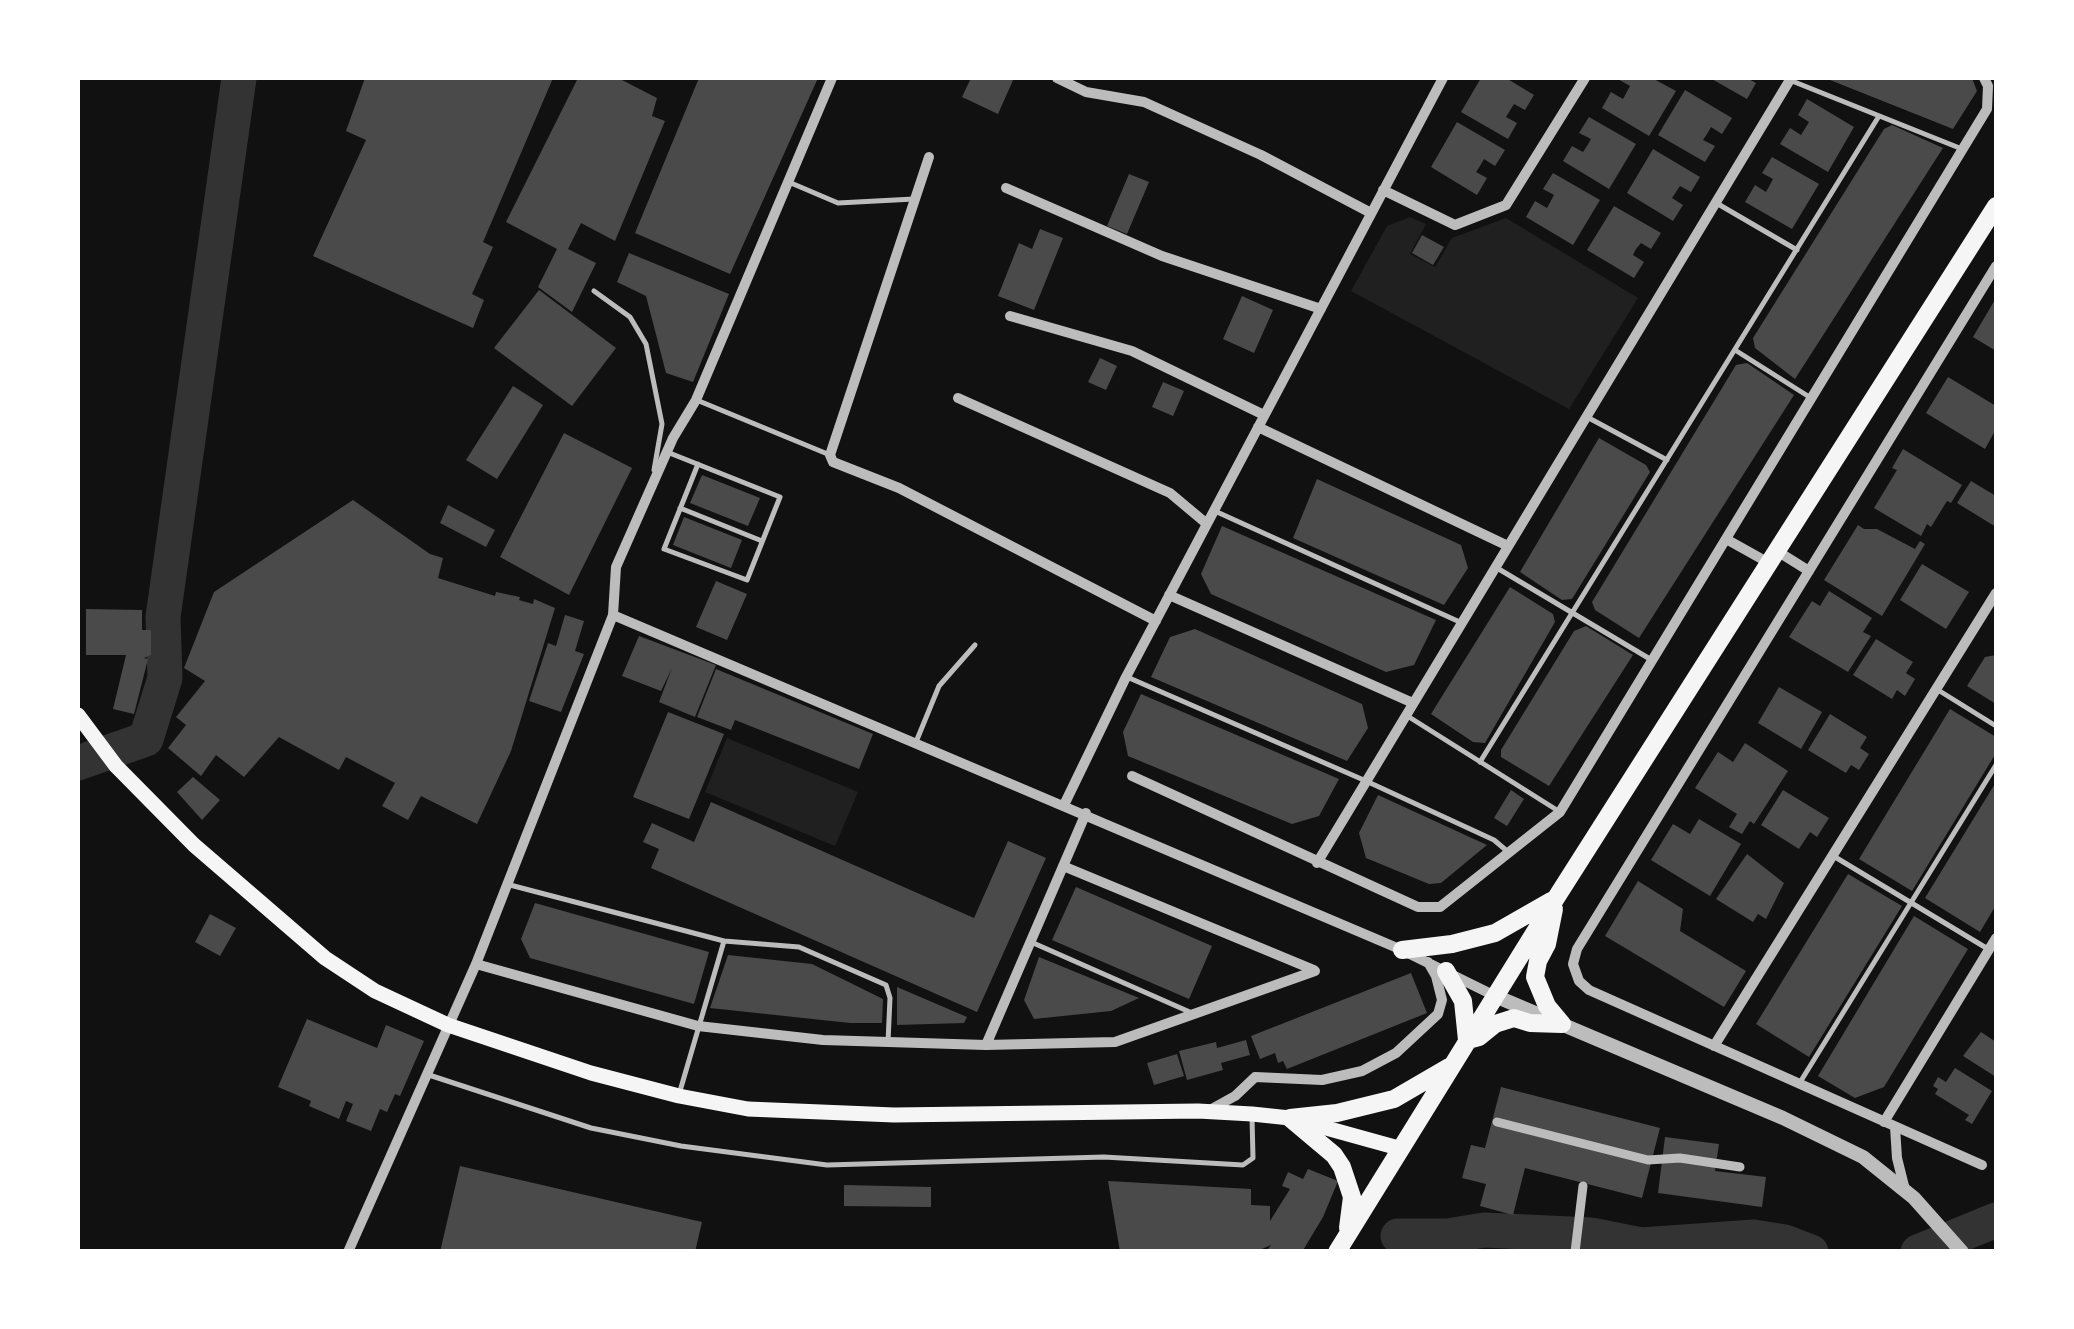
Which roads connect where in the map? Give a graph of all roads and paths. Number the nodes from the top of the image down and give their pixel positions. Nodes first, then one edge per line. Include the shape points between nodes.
1 (832, 78) edge
2 (1057, 78) edge
3 (1444, 78) edge
4 (1586, 78) edge
5 (1790, 78) edge
6 (1984, 78) edge
7 (1879, 116) junction
8 (1962, 149) junction
9 (929, 156) dead end
10 (788, 182) junction
11 (1006, 188) dead end
12 (1383, 190) junction
13 (914, 199) junction
14 (1716, 202) junction
15 (1996, 206) edge
16 (1371, 213) junction
17 (1796, 250) junction
18 (1996, 266) edge
19 (594, 291) dead end
20 (1320, 309) junction
21 (1010, 316) dead end
22 (1735, 350) junction
23 (958, 398) dead end
24 (1811, 398) junction
25 (696, 400) junction
26 (1264, 415) junction
27 (1587, 417) junction
28 (1258, 427) junction
29 (667, 452) junction
30 (830, 456) junction
31 (1667, 460) junction
32 (698, 464) junction
33 (651, 488) junction
34 (680, 508) junction
35 (1214, 511) junction
36 (1207, 524) junction
37 (1726, 539) junction
38 (762, 541) junction
39 (1508, 546) junction
40 (1773, 557) junction
41 (1496, 567) junction
42 (1809, 571) junction
43 (1996, 593) edge
44 (1170, 595) junction
45 (1985, 612) junction
46 (1572, 614) junction
47 (614, 615) junction
48 (1996, 618) edge
49 (1156, 622) junction
50 (1462, 623) junction
51 (974, 645) dead end
52 (1653, 661) junction
53 (1126, 677) junction
54 (1936, 688) junction
55 (1413, 703) junction
56 (78, 715) edge
57 (1406, 715) junction
58 (1996, 726) edge
59 (916, 742) junction
60 (1480, 762) junction
61 (1996, 764) edge
62 (1132, 776) dead end
63 (1366, 781) junction
64 (1064, 804) junction
65 (1560, 812) junction
66 (1086, 813) junction
67 (1510, 852) junction
68 (1832, 856) junction
69 (1317, 863) junction
70 (1063, 866) junction
71 (507, 884) junction
72 (1556, 898) junction
73 (1911, 903) junction
74 (1996, 938) edge
75 (724, 940) junction
76 (1031, 942) junction
77 (1402, 950) junction
78 (1989, 950) junction
79 (1428, 962) junction
80 (476, 964) junction
81 (1446, 971) junction
82 (1495, 996) junction
83 (1192, 1013) junction
84 (1562, 1024) junction
85 (448, 1025) junction
86 (698, 1026) junction
87 (1468, 1040) junction
88 (888, 1044) junction
89 (986, 1045) junction
90 (1714, 1046) junction
91 (1452, 1065) junction
92 (426, 1074) junction
93 (1799, 1084) junction
94 (679, 1096) junction
95 (1208, 1112) junction
96 (1252, 1114) junction
97 (1290, 1118) junction
98 (1497, 1122) dead end
99 (1884, 1122) junction
100 (1896, 1127) junction
101 (1402, 1149) junction
102 (1982, 1165) dead end
103 (1740, 1167) dead end
104 (1582, 1186) dead end
105 (1910, 1194) junction
106 (1348, 1232) junction
107 (1960, 1250) edge
108 (348, 1252) edge
109 (1337, 1252) edge
110 (1575, 1252) edge

1 - 10 street
2 - 16 street via 1086,92 1144,102
3 - 12 street
4 - 12 street via 1506,205 1455,225
5 - 7 lane
5 - 14 street
6 - 8 street via 1986,109
7 - 8 lane
7 - 17 lane
8 - 24 street
9 - 13 street
10 - 13 lane via 838,203
10 - 25 street
11 - 20 street via 1162,256
12 - 16 street
13 - 30 street
14 - 17 lane
14 - 27 street
15 - 40 main road
16 - 20 street
17 - 22 lane
18 - 42 street
19 - 33 lane via 630,317 646,344 662,424
20 - 26 street
21 - 26 street via 1132,351
22 - 24 lane
22 - 31 lane
23 - 36 street via 1170,493
24 - 37 street
25 - 29 street
25 - 30 lane
26 - 28 street
27 - 31 lane
27 - 39 street
28 - 35 street
28 - 39 street
29 - 32 lane
29 - 33 street
30 - 49 street
31 - 46 lane
32 - 34 lane
32 - 38 lane via 780,496
33 - 47 street via 616,567
34 - 38 lane
34 - 38 lane via 664,549 744,581
35 - 36 street
35 - 50 lane
36 - 44 street
37 - 40 street
37 - 52 street
39 - 41 street
40 - 42 street
40 - 72 main road
41 - 46 lane
41 - 50 street
42 - 90 street via 1577,949 1574,973 1589,990
43 - 45 street
44 - 49 street
44 - 55 street
45 - 48 street
45 - 54 street
46 - 52 lane
46 - 60 lane
47 - 59 street
47 - 71 street
49 - 53 street
50 - 55 street
51 - 59 lane via 940,686
52 - 65 street
53 - 63 lane
53 - 64 street
54 - 58 lane
54 - 68 street
55 - 57 street
56 - 85 main road via 116,766 194,845 326,958 375,991
57 - 60 lane
57 - 63 street
59 - 64 street
60 - 65 lane
61 - 73 lane
62 - 69 street
63 - 67 lane
63 - 69 street
64 - 66 street
65 - 67 street
66 - 70 street
66 - 77 street
67 - 69 street via 1440,907 1418,907
68 - 73 lane
68 - 90 street
70 - 76 street
70 - 83 street via 1315,971
71 - 75 lane
71 - 80 street
72 - 77 main road via 1495,933
72 - 82 main road
72 - 84 main road via 1535,977
73 - 78 lane
73 - 93 lane
74 - 78 street
75 - 86 lane
75 - 88 lane via 798,947 886,986
76 - 83 lane
76 - 89 street
77 - 79 street
78 - 99 street
79 - 81 street
79 - 95 street via 1442,1000 1438,1014 1396,1053 1362,1071 1322,1080 1255,1077
80 - 85 street
80 - 86 street
81 - 82 street
81 - 87 main road via 1464,1001
82 - 84 street
82 - 87 main road
83 - 89 street via 1115,1042
84 - 87 main road via 1514,1018
84 - 105 street via 1821,1136 1863,1157
85 - 92 street
85 - 94 main road
86 - 88 street
86 - 94 lane
87 - 91 main road
88 - 89 street
90 - 93 street
91 - 97 main road via 1394,1099
91 - 101 main road
92 - 96 lane via 591,1128 827,1164 1104,1157 1243,1165 1253,1158
92 - 108 street
93 - 99 street
94 - 95 main road via 748,1109 894,1115
95 - 96 main road
96 - 97 main road
97 - 101 main road
97 - 106 main road via 1342,1167 1352,1197
98 - 103 street via 1648,1160
99 - 100 street
100 - 102 street
100 - 105 street via 1897,1158
101 - 106 main road
104 - 110 street
105 - 107 street
106 - 109 main road

